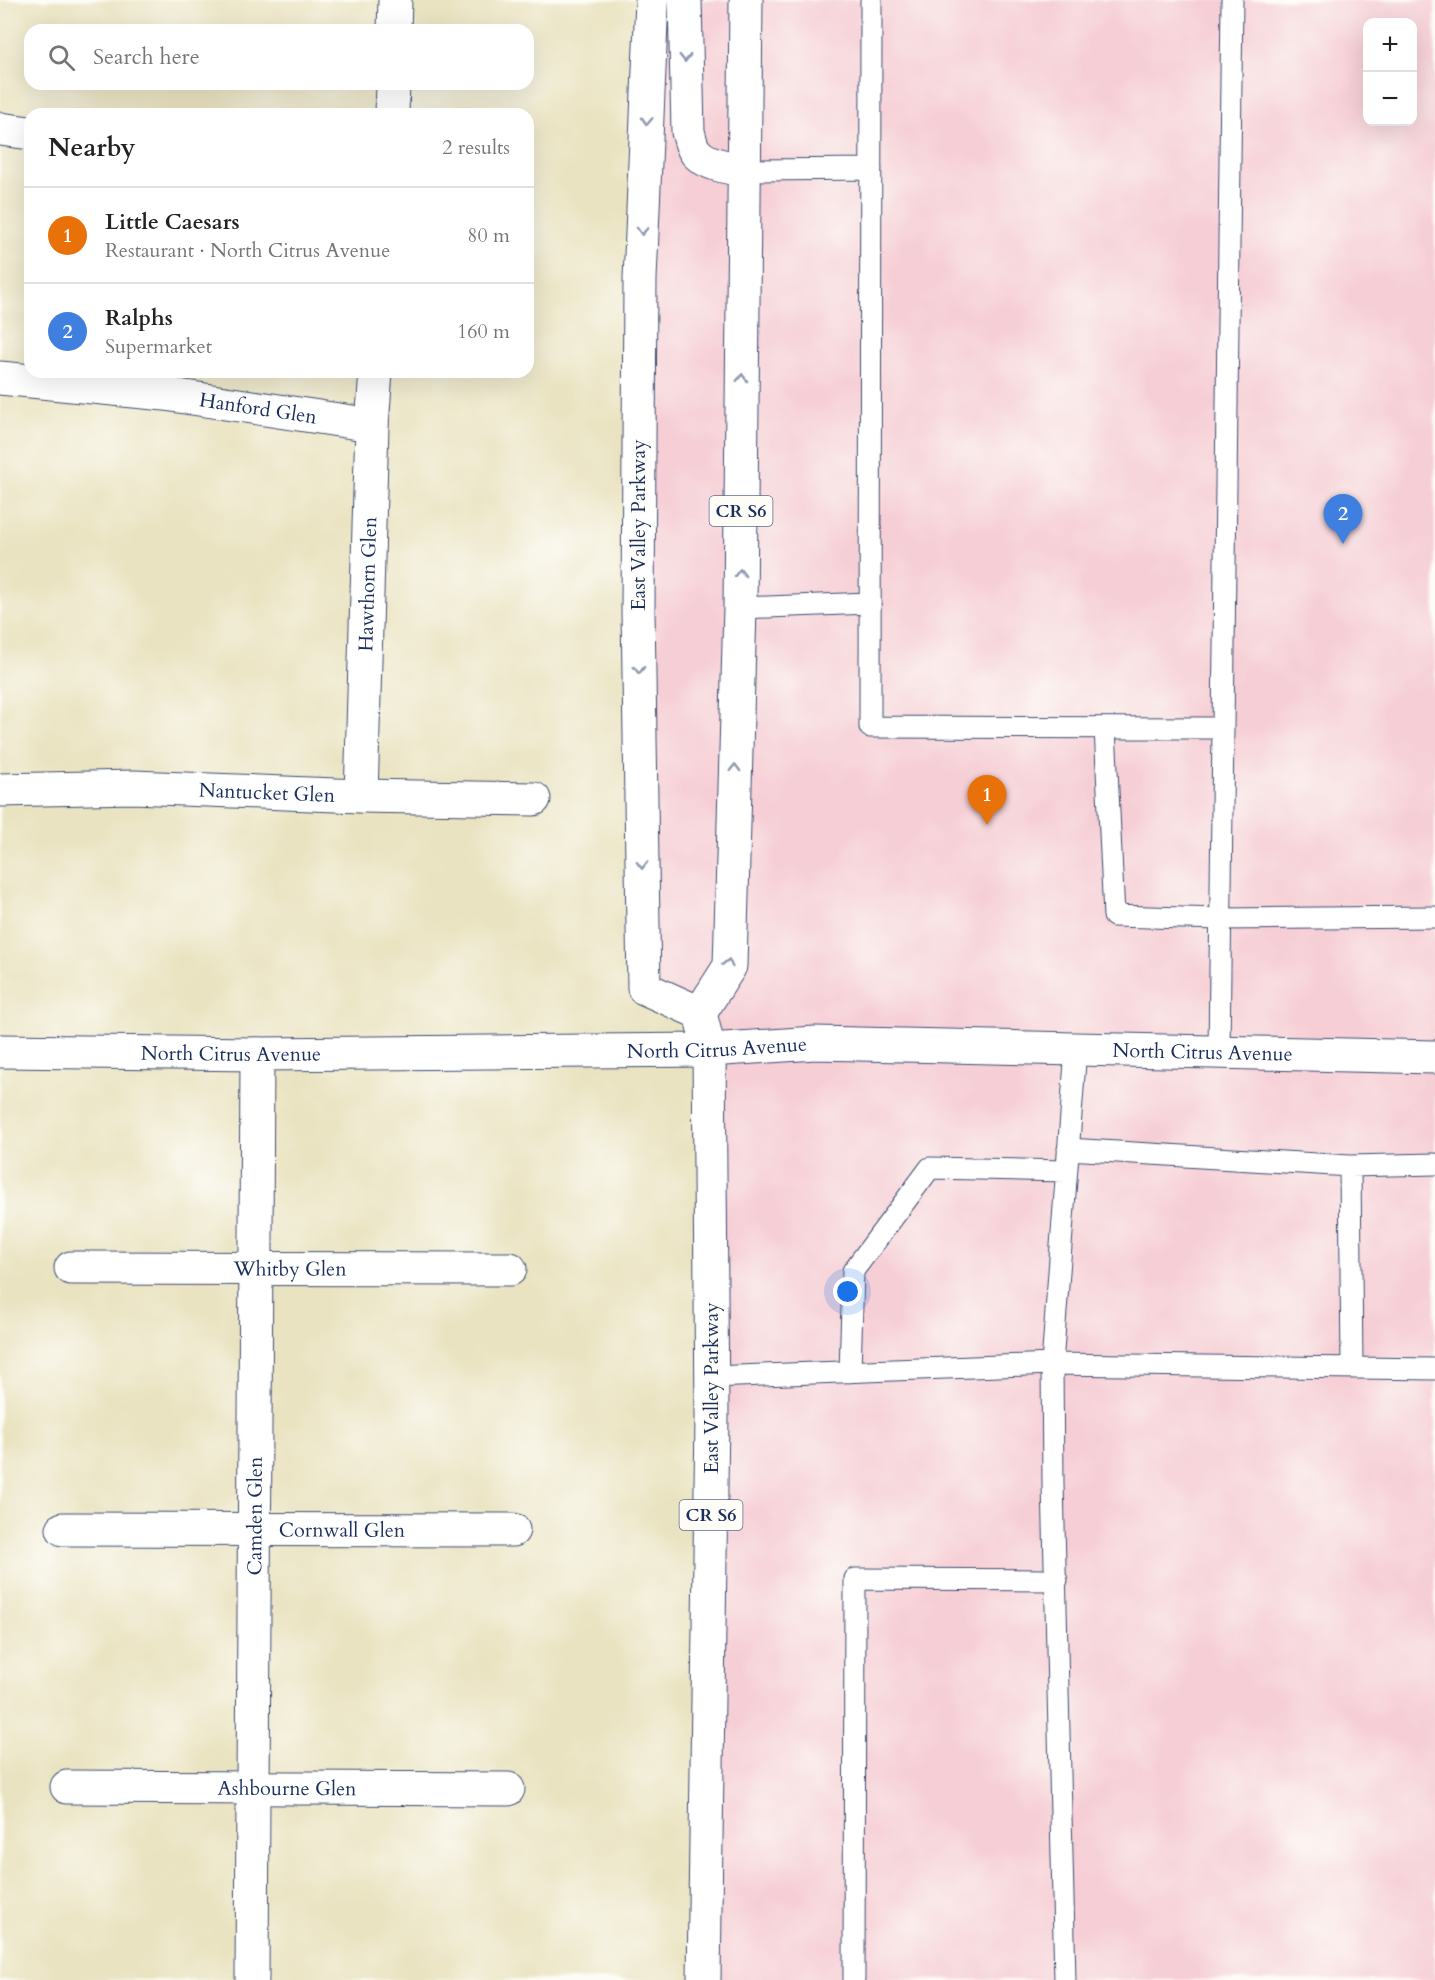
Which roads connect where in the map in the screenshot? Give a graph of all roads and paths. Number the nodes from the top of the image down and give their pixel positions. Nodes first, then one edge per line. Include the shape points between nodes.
1 (395, 0) edge
2 (652, 0) edge
3 (684, 0) edge
4 (746, 0) edge
5 (871, 0) edge
6 (1232, 0) edge
7 (394, 24) edge
8 (393, 90) edge
9 (392, 108) edge
10 (0, 129) edge
11 (24, 132) edge
12 (871, 169) junction
13 (745, 170) junction
14 (0, 378) edge
15 (376, 378) edge
16 (372, 425) junction
17 (870, 603) junction
18 (740, 608) junction
19 (1106, 728) junction
20 (1222, 728) junction
21 (0, 790) edge
22 (361, 796) junction
23 (534, 799) dead end
24 (1435, 917) edge
25 (1220, 919) junction
26 (700, 1013) junction
27 (1076, 1049) junction
28 (708, 1050) junction
29 (0, 1051) edge
30 (1219, 1052) junction
31 (257, 1054) junction
32 (1435, 1057) edge
33 (1068, 1149) junction
34 (1435, 1164) edge
35 (1350, 1166) junction
36 (1066, 1171) junction
37 (71, 1268) dead end
38 (256, 1269) junction
39 (510, 1269) dead end
40 (1052, 1364) junction
41 (1352, 1368) junction
42 (1435, 1369) edge
43 (850, 1372) junction
44 (712, 1377) junction
45 (63, 1529) dead end
46 (255, 1530) junction
47 (513, 1530) dead end
48 (1057, 1580) junction
49 (67, 1787) dead end
50 (254, 1788) junction
51 (508, 1789) dead end
52 (252, 1980) edge
53 (704, 1980) edge
54 (854, 1980) edge
55 (1065, 1980) edge

1 - 7 street
2 -> 26 street, East Valley Parkway via 640,279 638,611 644,988
3 -> 13 street via 688,132 695,151 707,160
4 - 13 street, CR S6
5 - 12 lane
6 - 20 lane
8 - 9 street
10 - 11 street
12 - 13 lane
12 - 17 lane
18 -> 13 street, CR S6
14 - 16 street, Hanford Glen via 165,394
15 - 16 street, Hawthorn Glen
16 - 22 street, Hawthorn Glen
17 - 18 lane
17 - 19 lane via 870,727
26 -> 18 street, CR S6 via 730,966
19 - 20 lane
19 - 25 lane via 1114,916
20 - 25 lane
21 - 22 street, Nantucket Glen via 133,787
22 - 23 street, Nantucket Glen
24 - 25 lane
25 - 30 lane
26 - 28 street, East Valley Parkway / CR S6
27 - 28 street, North Citrus Avenue via 815,1043
27 - 30 street, North Citrus Avenue
27 - 33 lane
28 - 31 street, North Citrus Avenue
28 - 44 street, East Valley Parkway / CR S6
29 - 31 street, North Citrus Avenue
30 - 32 street, North Citrus Avenue
31 - 38 street, Camden Glen
33 - 35 lane
33 - 36 lane
34 - 35 lane
35 - 41 lane
36 - 40 lane
36 - 43 lane via 930,1168 853,1271
37 - 38 street, Whitby Glen
38 - 39 street, Whitby Glen
38 - 46 street, Camden Glen
40 - 41 lane
40 - 43 lane
40 - 48 lane
41 - 42 lane
43 - 44 lane
44 - 53 street, East Valley Parkway / CR S6
45 - 46 street, Cornwall Glen
46 - 47 street, Cornwall Glen
46 - 50 street, Camden Glen
48 - 54 lane via 855,1579
48 - 55 lane
49 - 50 street, Ashbourne Glen
50 - 51 street, Ashbourne Glen
50 - 52 street, Camden Glen

